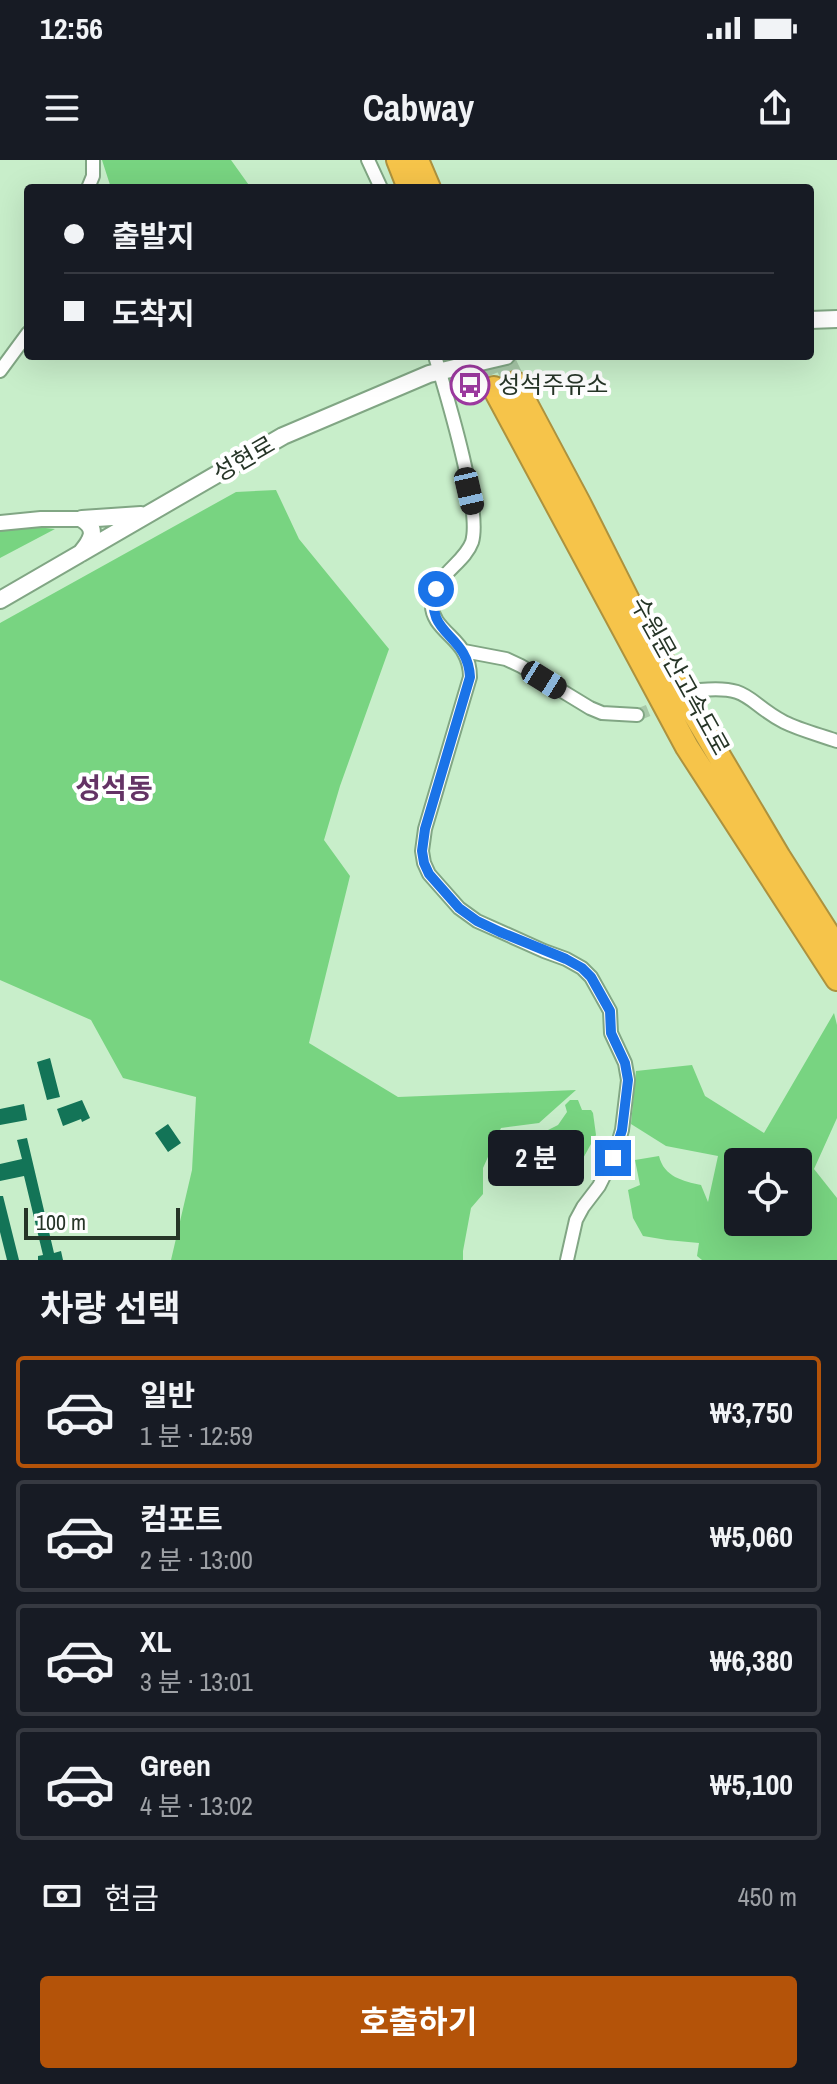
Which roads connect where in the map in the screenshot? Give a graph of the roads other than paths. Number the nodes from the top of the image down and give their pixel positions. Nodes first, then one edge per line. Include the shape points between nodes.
1 (93, 160) edge
2 (368, 160) edge
3 (398, 160) edge
4 (417, 160) edge
5 (90, 184) edge
6 (379, 184) edge
7 (407, 184) edge
8 (427, 184) edge
9 (837, 319) edge
10 (814, 320) edge
11 (24, 338) edge
12 (472, 360) edge
13 (437, 364) edge
14 (0, 371) edge
15 (150, 514) junction
16 (82, 519) junction
17 (0, 523) edge
18 (80, 555) junction
19 (0, 600) edge
20 (464, 651) junction
21 (700, 690) dead end
22 (637, 715) tunnel mouth
23 (837, 741) edge
24 (837, 948) edge
25 (837, 979) edge
26 (567, 1260) edge

1 - 5 street
2 - 6 street
3 - 7 highway
4 - 8 highway
9 - 10 main road
11 - 14 street
12 - 13 main road, 성현로
13 - 15 main road, 성현로 via 429,374 283,436
13 - 20 street via 475,522 470,548 446,572 432,603 435,618
15 - 16 main road
15 - 18 main road, 성현로
16 - 17 street
16 - 18 main road via 92,529
18 - 19 main road, 성현로
20 - 22 street via 506,659 602,713
20 - 26 street via 470,677 425,829 424,863 459,908 477,921 566,959 591,977 610,1011 611,1033 627,1071 625,1114 615,1154 576,1220
21 - 23 street via 735,690 785,722
24 - 25 highway, 수원문산고속도로 via 635,614 579,503 504,385 687,747

